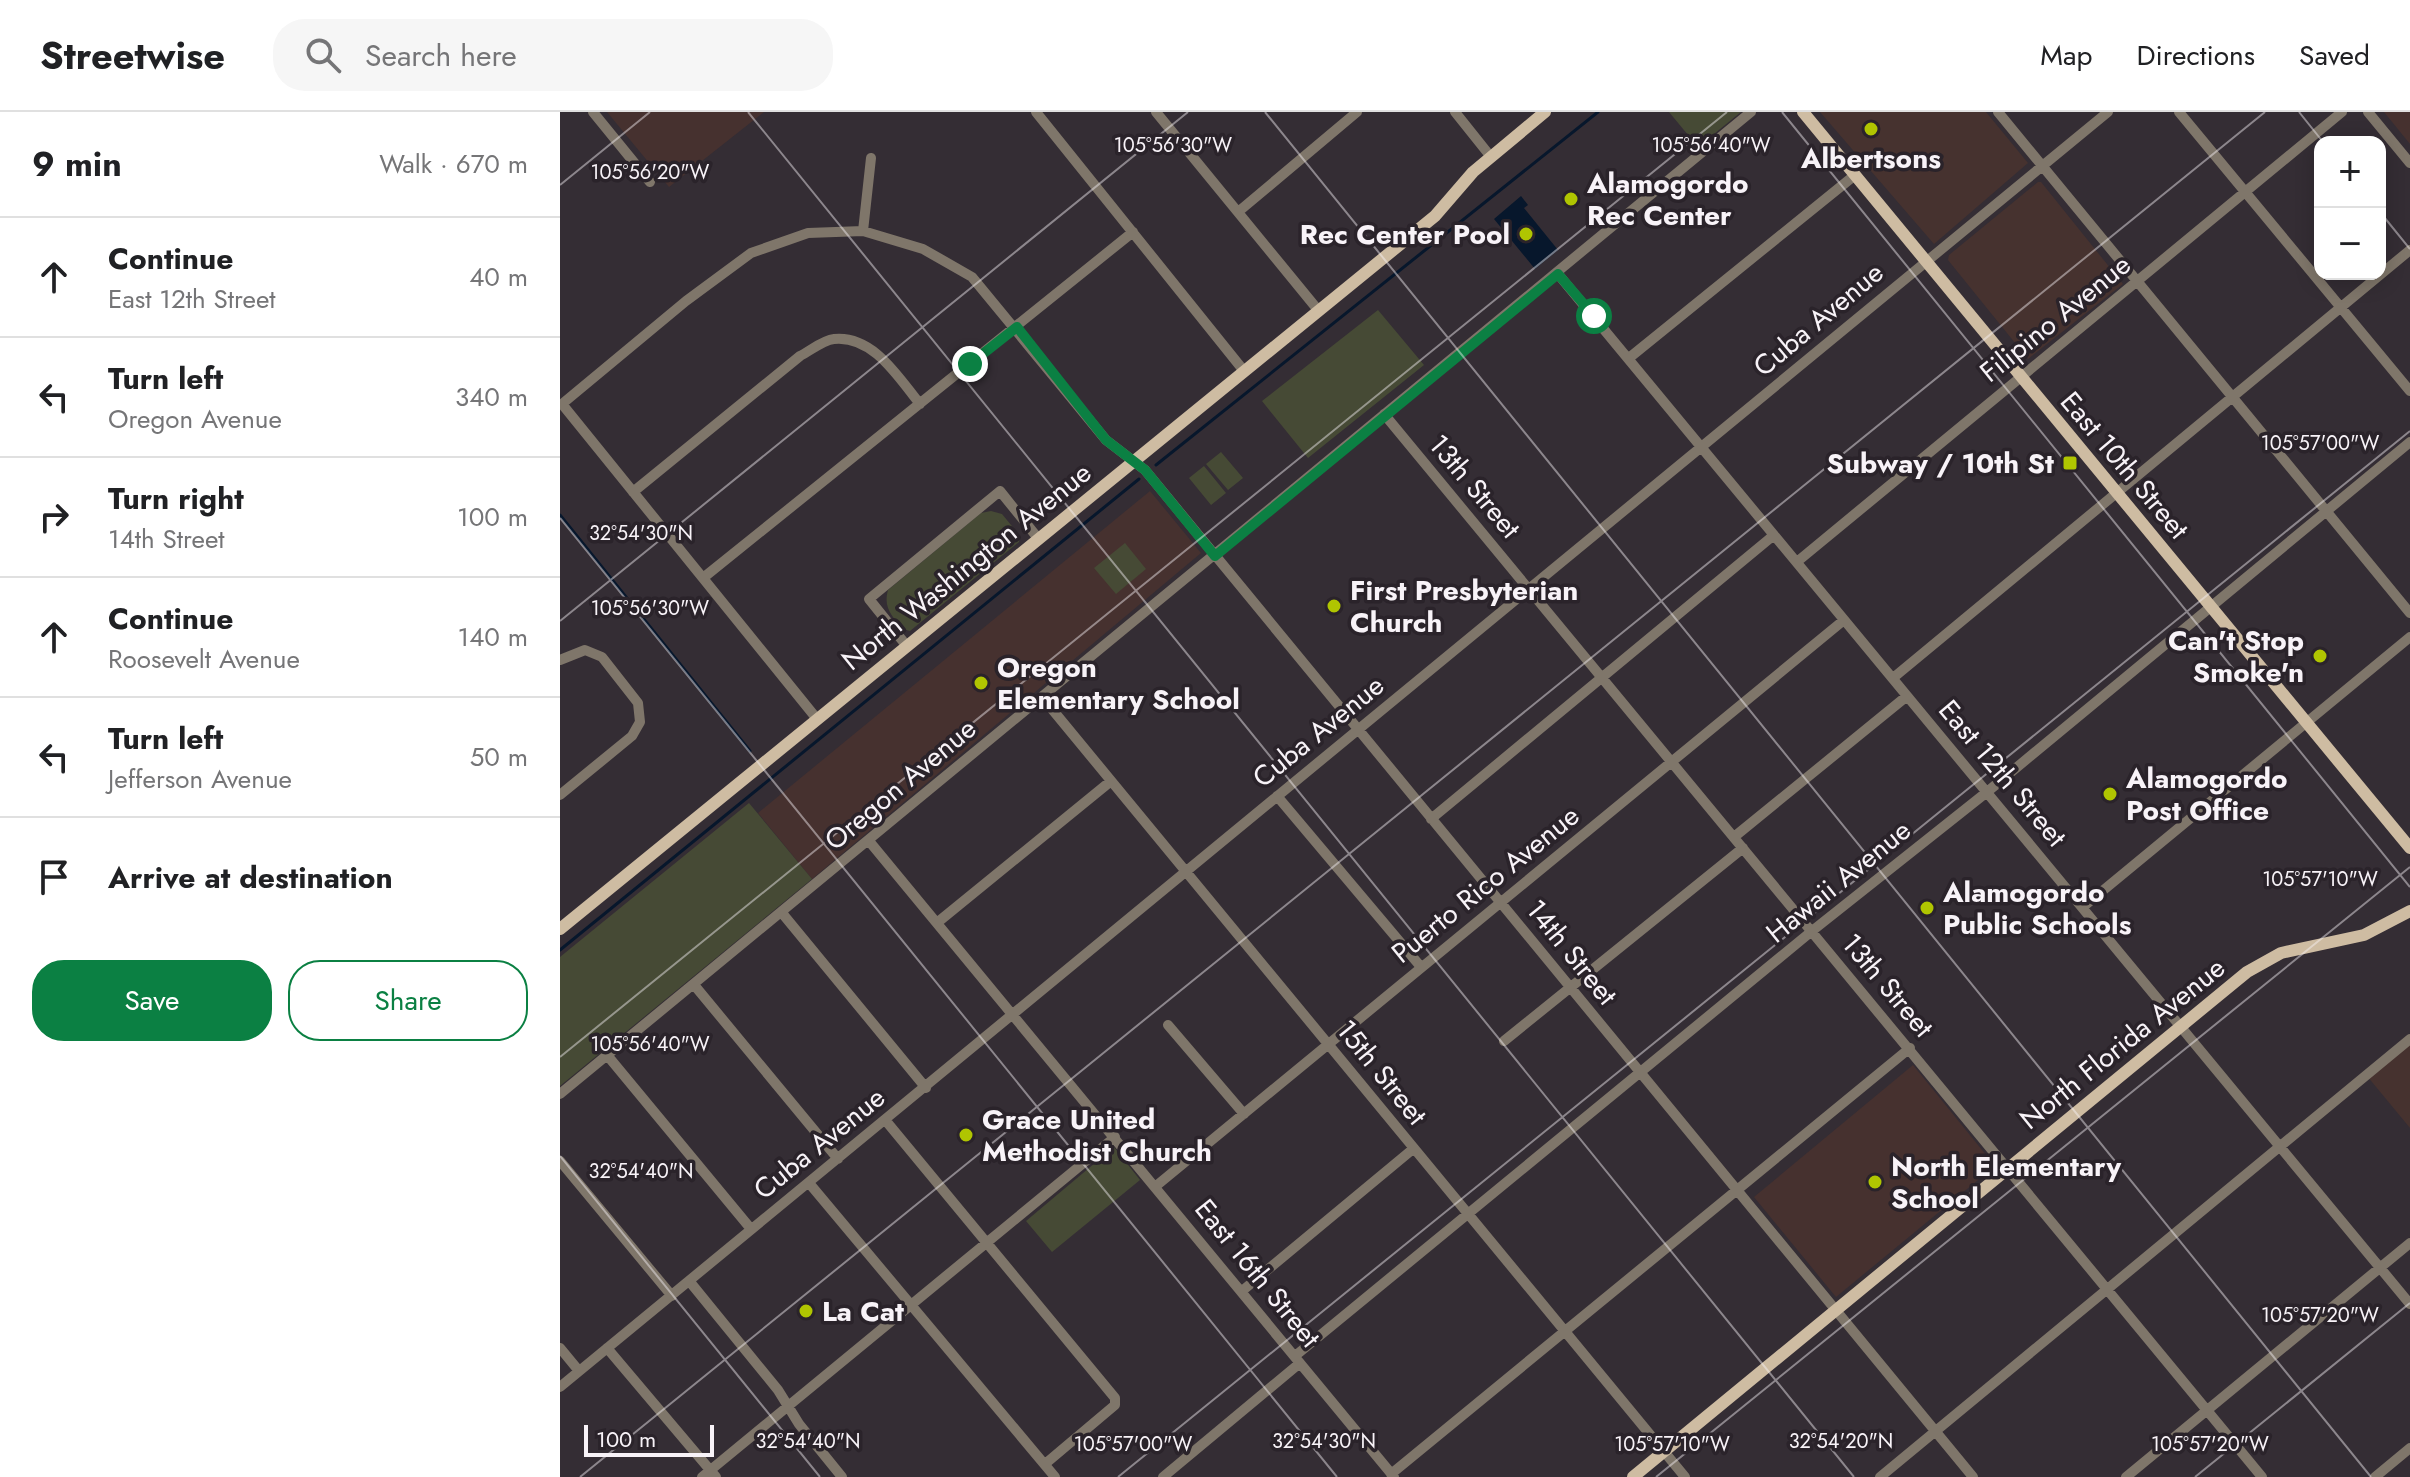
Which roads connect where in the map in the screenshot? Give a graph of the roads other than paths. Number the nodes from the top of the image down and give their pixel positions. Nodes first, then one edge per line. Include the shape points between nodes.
1 (593, 112) edge
2 (1036, 112) edge
3 (1156, 112) edge
4 (1357, 112) edge
5 (1455, 112) edge
6 (1545, 112) edge
7 (1751, 112) edge
8 (1803, 112) edge
9 (1998, 112) edge
10 (2108, 112) edge
11 (2179, 112) edge
12 (2342, 112) edge
13 (2368, 112) edge
14 (1491, 157) junction
15 (871, 158) dead end
16 (2410, 163) edge
17 (2043, 166) junction
18 (1855, 175) junction
19 (650, 182) dead end
20 (2246, 192) junction
21 (1238, 212) junction
22 (863, 231) junction
23 (1133, 232) junction
24 (2410, 250) edge
25 (1925, 260) junction
26 (1558, 274) junction
27 (2138, 282) junction
28 (2342, 307) junction
29 (1318, 310) junction
30 (1017, 327) junction
31 (1629, 358) junction
32 (1244, 371) junction
33 (2022, 377) junction
34 (2410, 391) edge
35 (2233, 397) junction
36 (920, 404) junction
37 (1384, 414) junction
38 (2410, 442) edge
39 (1702, 447) junction
40 (1133, 460) junction
41 (633, 492) junction
42 (2117, 492) junction
43 (2326, 510) junction
44 (1774, 535) junction
45 (1037, 537) junction
46 (1215, 556) junction
47 (1798, 561) junction
48 (703, 578) junction
49 (1529, 588) junction
50 (2212, 607) junction
51 (2410, 613) edge
52 (1844, 620) junction
53 (2410, 637) edge
54 (906, 645) junction
55 (560, 660) edge
56 (1603, 677) junction
57 (1893, 678) junction
58 (1907, 696) junction
59 (1042, 697) junction
60 (817, 719) junction
61 (2306, 722) junction
62 (1358, 729) junction
63 (1673, 760) junction
64 (1111, 781) junction
65 (1987, 792) junction
66 (560, 795) edge
67 (1277, 796) junction
68 (1431, 819) junction
69 (1734, 837) junction
70 (869, 841) junction
71 (1743, 848) junction
72 (2410, 848) edge
73 (1186, 871) junction
74 (1500, 902) junction
75 (2083, 907) junction
76 (2410, 911) edge
77 (782, 913) junction
78 (938, 922) junction
79 (560, 929) edge
80 (1812, 931) junction
81 (1421, 967) junction
82 (695, 986) junction
83 (1571, 989) junction
84 (1014, 1015) junction
85 (1168, 1025) dead end
86 (2178, 1026) junction
87 (2410, 1039) edge
88 (1504, 1041) dead end
89 (1329, 1044) junction
90 (1910, 1048) junction
91 (607, 1055) junction
92 (1639, 1072) junction
93 (926, 1088) junction
94 (560, 1094) edge
95 (1244, 1114) junction
96 (886, 1121) junction
97 (1115, 1137) junction
98 (2277, 1147) junction
99 (1413, 1149) junction
100 (838, 1159) junction
101 (560, 1161) edge
102 (2008, 1167) junction
103 (809, 1183) junction
104 (1156, 1186) junction
105 (1736, 1189) junction
106 (1467, 1213) junction
107 (751, 1229) junction
108 (986, 1241) junction
109 (2410, 1243) edge
110 (2379, 1267) junction
111 (690, 1282) junction
112 (1242, 1291) junction
113 (2106, 1291) junction
114 (672, 1296) junction
115 (913, 1304) junction
116 (2410, 1304) edge
117 (1837, 1311) junction
118 (1563, 1331) junction
119 (560, 1348) edge
120 (607, 1348) junction
121 (1298, 1360) junction
122 (579, 1371) junction
123 (560, 1387) edge
124 (788, 1408) junction
125 (2207, 1410) junction
126 (1936, 1431) junction
127 (2410, 1448) edge
128 (1664, 1452) junction
129 (1045, 1464) junction
130 (709, 1475) edge
131 (1393, 1475) edge
132 (842, 1477) edge
133 (1055, 1477) edge
134 (1163, 1477) edge
135 (1633, 1477) edge
136 (1685, 1477) edge
137 (1880, 1477) edge
138 (1973, 1477) edge
139 (2126, 1477) edge
140 (2262, 1477) edge
141 (2375, 1477) edge

1 - 19 street
2 - 23 street
3 - 21 street
4 - 21 street
5 - 14 street
6 - 14 main road, North Washington Avenue
7 - 26 street, Oregon Avenue
8 - 18 main road, East 10th Street
9 - 17 street
10 - 17 street, Cuba Avenue
11 - 20 street
12 - 20 street, Filipino Avenue
13 - 16 street
14 - 29 main road, North Washington Avenue via 1435,216
15 - 22 street
17 - 25 street, Cuba Avenue
17 - 27 street
18 - 25 main road, East 10th Street
18 - 31 street
20 - 27 street, Filipino Avenue
20 - 28 street
21 - 29 street
22 - 30 street, 14th Street via 923,249 972,277
22 - 41 street, 14th Street via 808,233 751,253 562,404
23 - 30 street
23 - 32 street
24 - 28 street
25 - 33 main road, East 10th Street
25 - 39 street, Cuba Avenue
26 - 31 street, East 12th Street
26 - 37 street, Oregon Avenue
27 - 33 street, Filipino Avenue
27 - 35 street
28 - 34 street
28 - 35 street
29 - 32 main road, North Washington Avenue
30 - 36 street
30 - 40 street, 14th Street via 1106,440
31 - 39 street, East 12th Street
32 - 40 main road, North Washington Avenue
33 - 42 main road, East 10th Street
33 - 47 street, Filipino Avenue
35 - 42 street
35 - 43 street
36 - 41 street via 861,342 832,339 800,356
36 - 48 street
37 - 46 street, Oregon Avenue
37 - 49 street, 13th Street
38 - 43 street, Hawaii Avenue
39 - 44 street, East 12th Street
39 - 49 street, Cuba Avenue
40 - 45 main road, North Washington Avenue
40 - 46 street, 14th Street
41 - 48 street
42 - 50 main road, East 10th Street
42 - 57 street
43 - 50 street, Hawaii Avenue
43 - 51 street
44 - 47 street, East 12th Street
44 - 56 street
45 - 54 main road, North Washington Avenue
45 - 54 street via 1000,491 881,589 869,599
46 - 59 street, Oregon Avenue
46 - 62 street, 14th Street
47 - 52 street, East 12th Street
48 - 60 street
49 - 56 street, 13th Street
49 - 62 street, Cuba Avenue
50 - 61 main road, East 10th Street
50 - 65 street, Hawaii Avenue
52 - 57 street, East 12th Street
52 - 63 street, Puerto Rico Avenue
53 - 61 street
54 - 60 main road, North Washington Avenue
55 - 66 street via 585,650 602,657 638,703 640,722 632,736
56 - 63 street, 13th Street
56 - 68 street
57 - 58 street, East 12th Street
58 - 65 street, East 12th Street
58 - 69 street
59 - 64 street, 15th Street
59 - 70 street, Oregon Avenue
60 - 79 main road, North Washington Avenue
61 - 72 main road, East 10th Street
61 - 75 street
62 - 67 street, Cuba Avenue
62 - 68 street, 14th Street
63 - 69 street, 13th Street
63 - 74 street, Puerto Rico Avenue
64 - 73 street, 15th Street
64 - 78 street
65 - 75 street, East 12th Street
65 - 80 street, Hawaii Avenue
67 - 73 street, Cuba Avenue
67 - 81 street
68 - 74 street, 14th Street
69 - 71 street, 13th Street
70 - 77 street, Oregon Avenue
70 - 78 street, East 16th Street
71 - 80 street, 13th Street
71 - 83 street
73 - 84 street, Cuba Avenue
73 - 89 street, 15th Street
74 - 81 street, Puerto Rico Avenue
74 - 83 street, 14th Street
75 - 86 street, East 12th Street
76 - 86 main road, North Florida Avenue via 2364,935 2281,953 2247,972
77 - 82 street, Oregon Avenue
77 - 93 street
78 - 84 street, East 16th Street
80 - 90 street, 13th Street
80 - 92 street, Hawaii Avenue
81 - 89 street, Puerto Rico Avenue
82 - 91 street, Oregon Avenue
82 - 100 street
83 - 88 street
83 - 92 street, 14th Street
84 - 93 street, Cuba Avenue
84 - 97 street, East 16th Street
85 - 95 street
86 - 98 street, East 12th Street
86 - 102 main road, North Florida Avenue
87 - 98 street
89 - 95 street, Puerto Rico Avenue
89 - 99 street, 15th Street
90 - 102 street, 13th Street
90 - 105 street
91 - 94 street, Oregon Avenue
91 - 107 street
92 - 105 street, 14th Street
92 - 106 street, Hawaii Avenue
93 - 96 street, Cuba Avenue
95 - 104 street, Puerto Rico Avenue
96 - 100 street, Cuba Avenue
96 - 108 street
97 - 104 street, East 16th Street
97 - 108 street
98 - 110 street, East 12th Street
98 - 113 street
99 - 106 street, 15th Street
99 - 112 street
100 - 103 street, Cuba Avenue
101 - 114 street
102 - 113 street, 13th Street
102 - 117 main road, North Florida Avenue
103 - 107 street, Cuba Avenue
103 - 115 street
104 - 112 street, East 16th Street
105 - 117 street, 14th Street
105 - 118 street
106 - 118 street, 15th Street
106 - 121 street, Hawaii Avenue
107 - 111 street, Cuba Avenue
108 - 115 street
108 - 129 street via 1115,1398 1115,1405
109 - 110 street
110 - 116 street, East 12th Street
110 - 125 street
111 - 114 street, Cuba Avenue
111 - 124 street
112 - 121 street, East 16th Street
113 - 125 street, 13th Street
113 - 126 street
114 - 120 street, Cuba Avenue
115 - 124 street
115 - 129 street
117 - 126 street, 14th Street
117 - 128 main road, North Florida Avenue
118 - 128 street, 15th Street
118 - 131 street
119 - 122 street
120 - 122 street, Cuba Avenue
120 - 130 street
121 - 131 street, East 16th Street
121 - 134 street, Hawaii Avenue
122 - 123 street, Cuba Avenue
124 - 130 street
124 - 132 street
125 - 139 street
125 - 140 street, 13th Street
126 - 137 street
126 - 138 street, 14th Street
127 - 141 street
128 - 135 main road, North Florida Avenue
128 - 136 street, 15th Street
129 - 133 street

